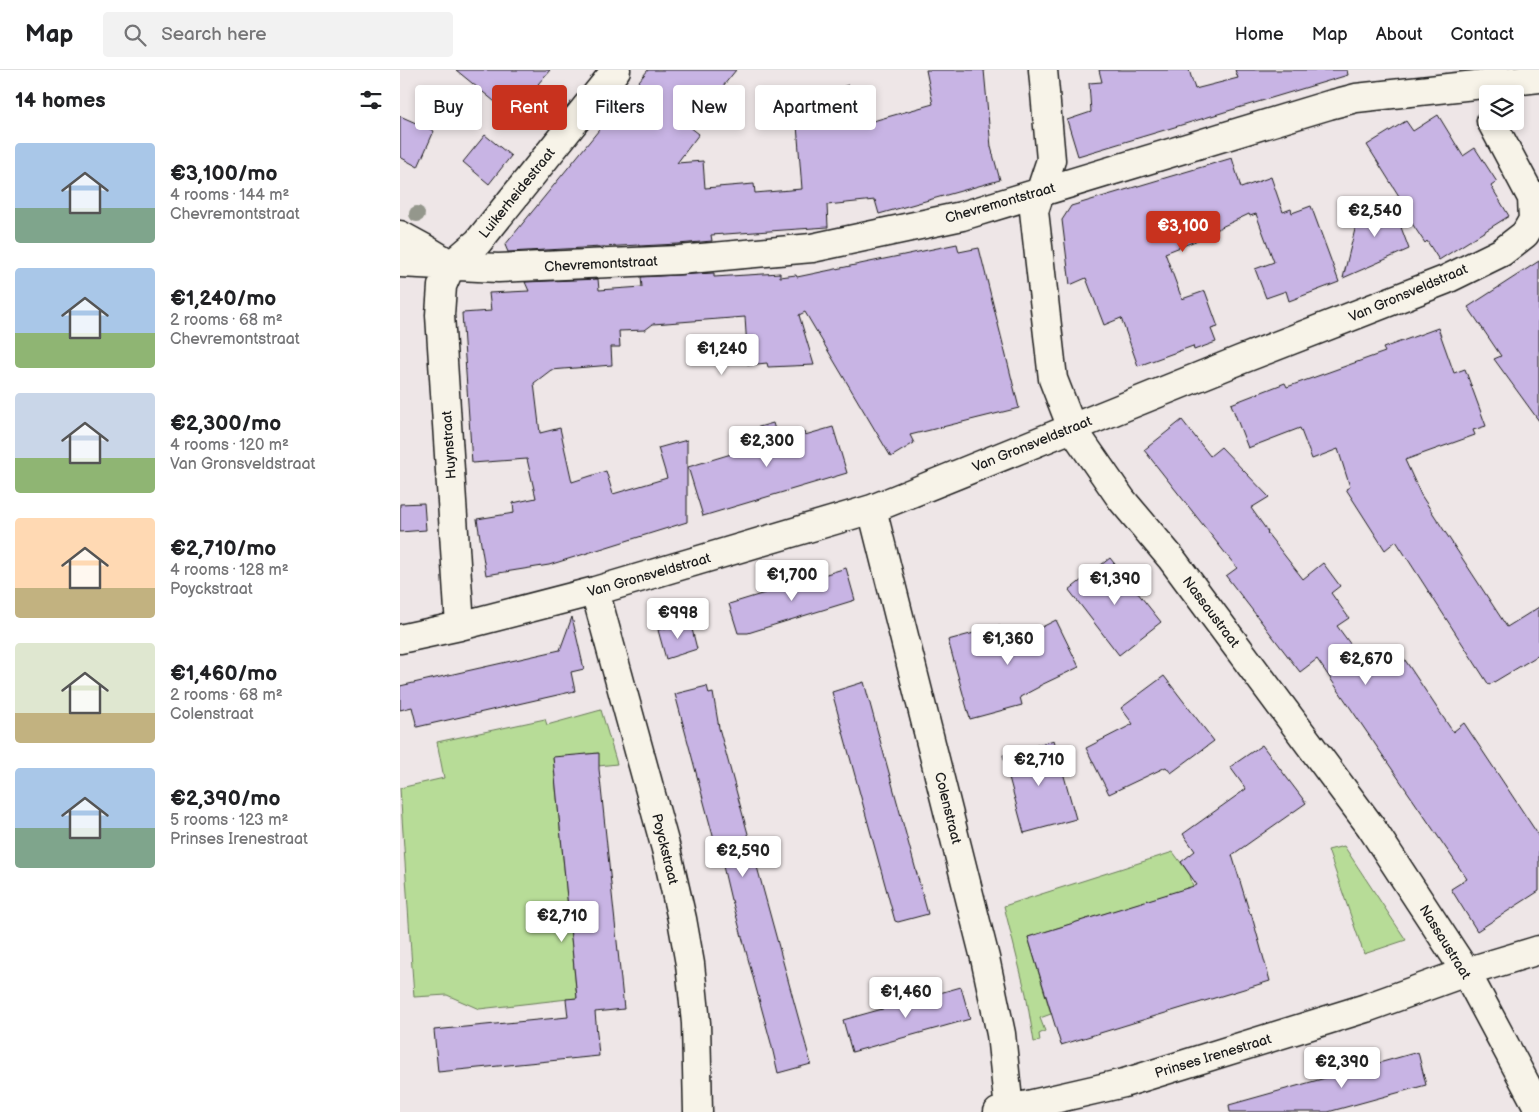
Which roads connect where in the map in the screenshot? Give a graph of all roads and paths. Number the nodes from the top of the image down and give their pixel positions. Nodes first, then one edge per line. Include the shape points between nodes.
1 (616, 70) edge
2 (1043, 70) edge
3 (1539, 78) edge
4 (1483, 83) joint
5 (1496, 130) edge
6 (1042, 190) junction
7 (400, 236) edge
8 (400, 263) edge
9 (451, 265) junction
10 (1072, 428) junction
11 (872, 509) junction
12 (595, 591) junction
13 (460, 626) junction
14 (400, 639) edge
15 (1539, 950) edge
16 (1466, 972) junction
17 (1539, 1109) edge
18 (1004, 1111) edge
19 (698, 1112) edge

1 - 9 street, Luikerheidestraat via 478,242
2 - 6 street, Nassaustraat via 1051,160
3 - 4 street, Chevremontstraat
4 - 6 street, Chevremontstraat via 1356,98
5 - 10 street, Van Gronsveldstraat via 1532,198 1533,220 1525,234 1502,252 1445,280
6 - 9 street, Chevremontstraat via 962,216 812,248 669,260 498,268
6 - 10 street, Nassaustraat via 1034,211 1044,315 1053,379
7 - 9 street, Chevremontstraat
8 - 9 street, Chevremontstraat
9 - 13 street, Huynstraat via 442,286 440,315
10 - 11 street, Van Gronsveldstraat
10 - 16 street, Nassaustraat via 1122,500 1171,558 1371,827
11 - 12 street, Van Gronsveldstraat
11 - 18 street, Colenstraat via 986,958 1001,1034
12 - 13 street, Van Gronsveldstraat
12 - 19 street, Poyckstraat via 682,919 696,1023
13 - 14 street, Van Gronsveldstraat
15 - 16 street, Prinses Irenestraat
16 - 17 street, Nassaustraat
16 - 18 street, Prinses Irenestraat via 1366,1008 1124,1083

